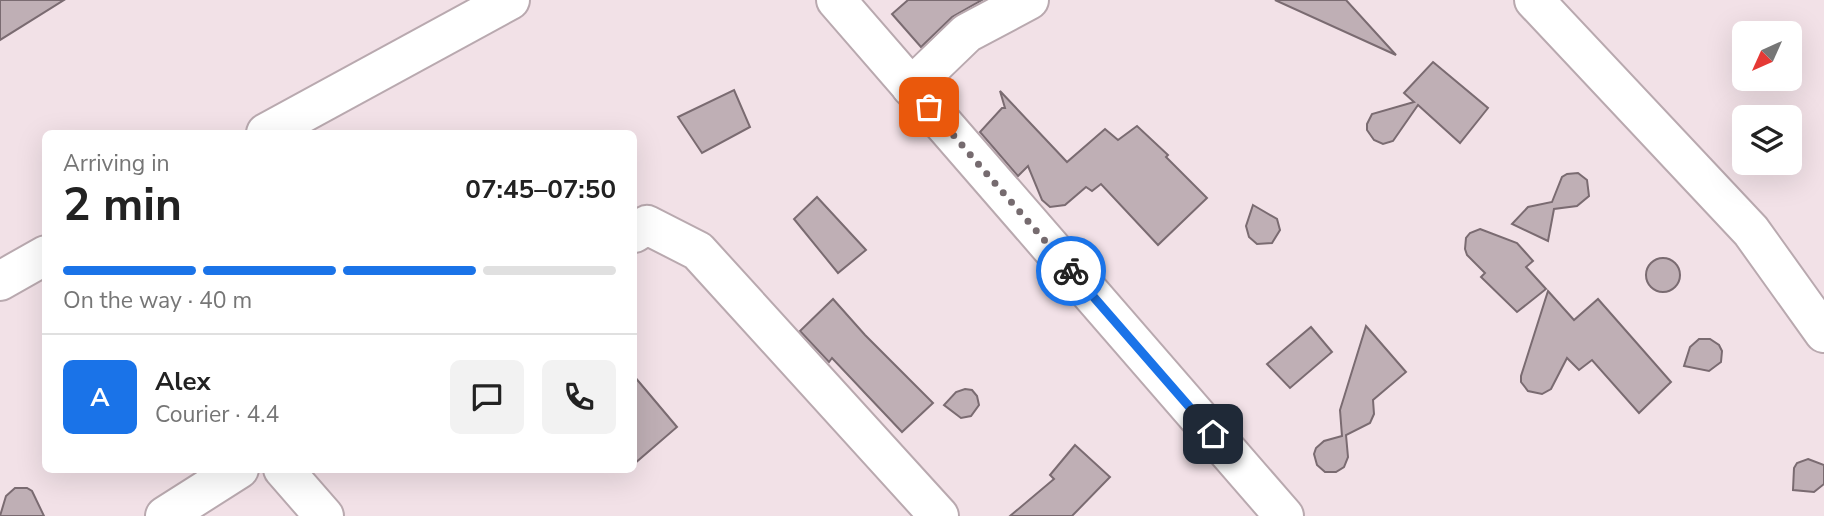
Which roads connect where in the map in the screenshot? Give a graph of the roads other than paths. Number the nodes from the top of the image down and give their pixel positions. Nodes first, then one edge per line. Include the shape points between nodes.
1 (510, 0) edge
2 (836, 0) edge
3 (1029, 0) edge
4 (1534, 0) edge
5 (911, 87) junction
6 (272, 130) edge
7 (637, 231) edge
8 (42, 257) edge
9 (0, 281) edge
10 (1824, 333) edge
11 (233, 473) edge
12 (286, 473) edge
13 (165, 516) edge
14 (324, 516) edge
15 (939, 516) edge
16 (1284, 516) edge

1 - 6 street
2 - 5 street
3 - 5 street via 967,33
4 - 10 street via 1751,231
5 - 16 street
7 - 15 street via 647,225 698,251
8 - 9 street
11 - 13 street
12 - 14 street

